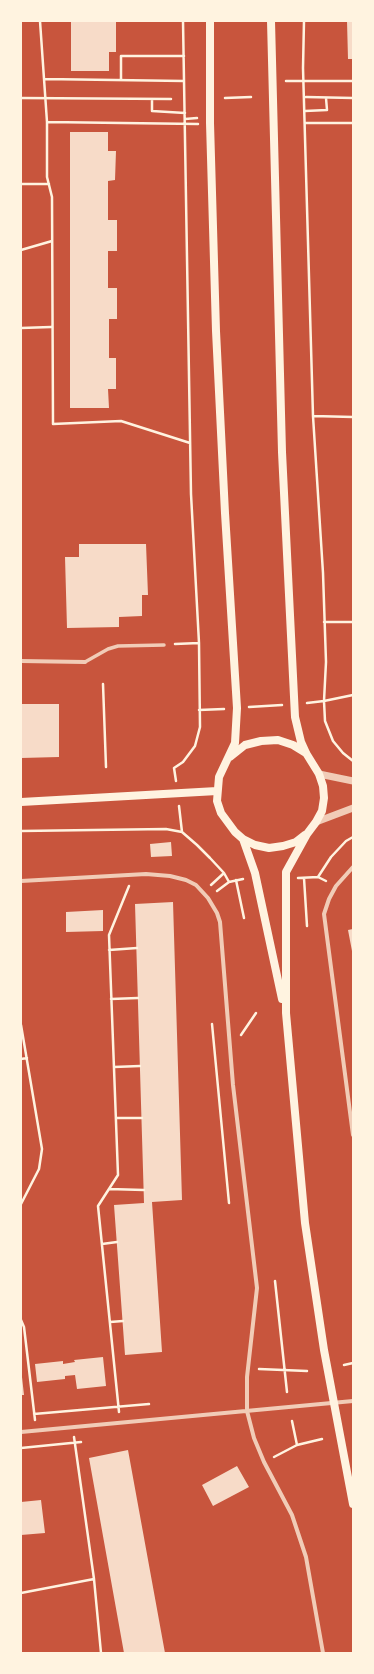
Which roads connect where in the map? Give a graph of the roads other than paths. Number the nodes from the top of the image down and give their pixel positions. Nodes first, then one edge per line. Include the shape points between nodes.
1 (210, 21) edge
2 (271, 21) edge
3 (164, 645) road end
4 (21, 661) edge
5 (85, 662) joint
6 (306, 753) junction
7 (230, 758) junction
8 (319, 774) junction
9 (353, 781) edge
10 (217, 791) junction
11 (21, 802) edge
12 (353, 808) edge
13 (316, 822) junction
14 (307, 834) junction
15 (243, 839) junction
16 (353, 868) edge
17 (21, 881) edge
18 (286, 1013) junction
19 (353, 1135) edge
20 (353, 1401) edge
21 (334, 1403) junction
22 (247, 1411) junction
23 (21, 1432) edge
24 (353, 1504) edge
25 (323, 1653) edge

1 - 7 main road via 210,123 217,347 237,708 235,743
2 - 6 main road via 282,452 294,704 297,726
3 - 5 street via 118,646
4 - 5 street
6 - 7 main road via 278,740 261,741 246,746
6 - 8 main road
7 - 10 main road via 219,777
8 - 9 street
8 - 13 main road via 324,798 322,811
10 - 11 main road
10 - 15 main road via 221,812 228,824
12 - 13 street
13 - 14 main road
14 - 15 main road via 296,842 269,848
14 - 18 main road via 286,872
15 - 18 main road via 255,873
16 - 19 street via 336,886 324,914
17 - 22 street via 133,874 170,876 196,885 212,904 220,922 231,1051 257,1288 247,1377
18 - 21 main road via 305,1223
20 - 21 street
21 - 22 street
21 - 24 main road
22 - 23 street
22 - 25 street via 254,1438 292,1515 306,1557

